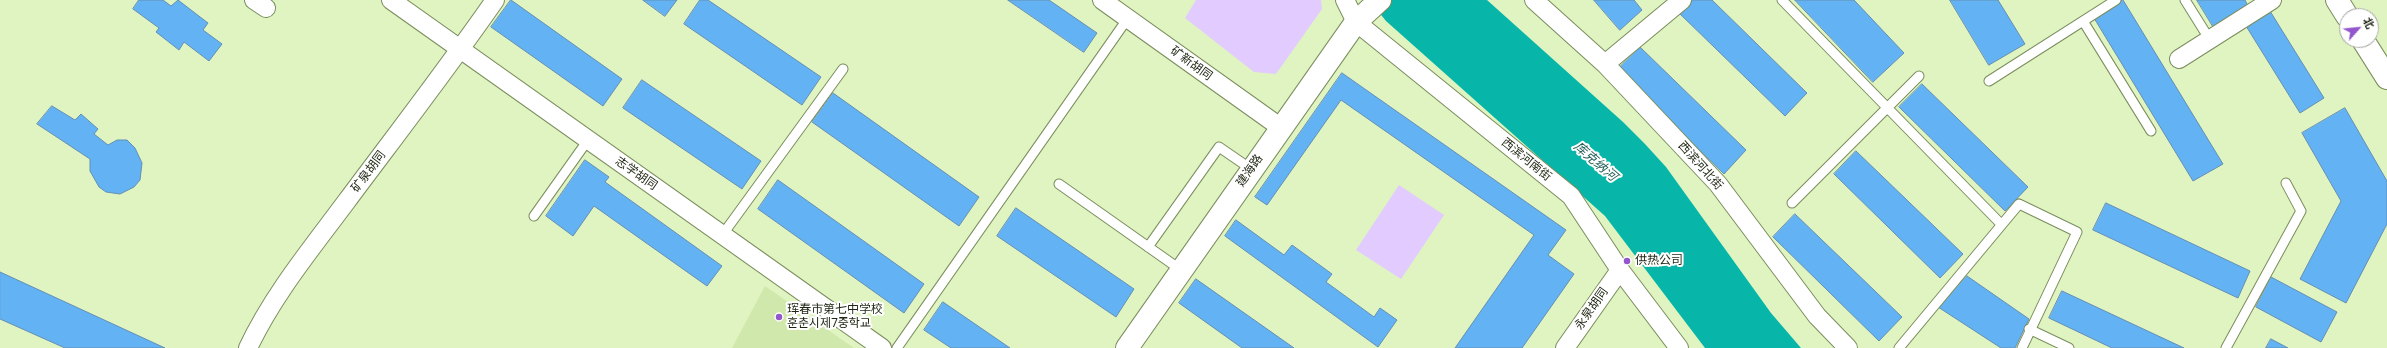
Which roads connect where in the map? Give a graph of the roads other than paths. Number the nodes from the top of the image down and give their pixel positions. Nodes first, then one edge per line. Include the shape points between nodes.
1 (391, 0) edge
2 (495, 0) edge
3 (1102, 0) edge
4 (1345, 0) edge
5 (1534, 0) edge
6 (1682, 0) edge
7 (1782, 0) edge
8 (2116, 0) edge
9 (2185, 0) edge
10 (2272, 0) edge
11 (1376, 3) edge
12 (1128, 18) junction
13 (2083, 20) junction
14 (1356, 22) junction
15 (2210, 40) junction
16 (462, 48) junction
17 (2368, 48) edge
18 (2179, 59) dead end
19 (1605, 64) junction
20 (843, 70) dead end
21 (1919, 76) dead end
22 (2387, 78) edge
23 (1989, 81) dead end
24 (1886, 108) junction
25 (1280, 127) junction
26 (2151, 131) dead end
27 (588, 140) junction
28 (1251, 169) junction
29 (2286, 183) dead end
30 (1058, 184) dead end
31 (1792, 203) dead end
32 (534, 216) dead end
33 (2001, 224) junction
34 (723, 234) junction
35 (1148, 247) junction
36 (1181, 270) junction
37 (1620, 270) junction
38 (2030, 329) junction
39 (248, 348) edge
40 (882, 348) edge
41 (897, 348) edge
42 (1126, 348) edge
43 (1564, 348) edge
44 (1679, 348) edge
45 (1848, 348) edge
46 (1899, 348) edge
47 (2022, 348) edge
48 (2068, 348) edge
49 (2226, 348) edge

1 - 16 street, 志学胡同
2 - 16 street, 矿泉胡同
3 - 12 street, 矿新胡同
4 - 14 street, 西滨河南街
5 - 19 street, 西滨河北街
6 - 19 street
7 - 24 lane
8 - 13 lane
9 - 15 lane
10 - 15 street
11 - 14 street, 建海路
12 - 25 street, 矿新胡同
12 - 41 lane
13 - 23 lane
13 - 26 lane
14 - 25 street, 建海路
14 - 37 street, 西滨河南街 via 1571,196
15 - 18 street
16 - 27 street, 志学胡同
16 - 39 street, 矿泉胡同 via 296,269
17 - 22 street
19 - 45 street, 西滨河北街 via 1718,184 1817,316
20 - 34 lane
21 - 24 lane
24 - 31 lane
24 - 33 lane
25 - 28 street, 建海路
27 - 32 lane
27 - 34 street, 志学胡同
28 - 35 lane via 1219,147
28 - 36 street, 建海路
29 - 49 lane via 2301,211
30 - 35 lane
33 - 38 lane via 2019,204 2077,232
33 - 46 lane
34 - 40 street, 志学胡同
35 - 36 lane
36 - 42 street, 建海路
37 - 43 street, 永泉胡同
37 - 44 street, 西滨河南街
38 - 47 lane
38 - 48 lane

